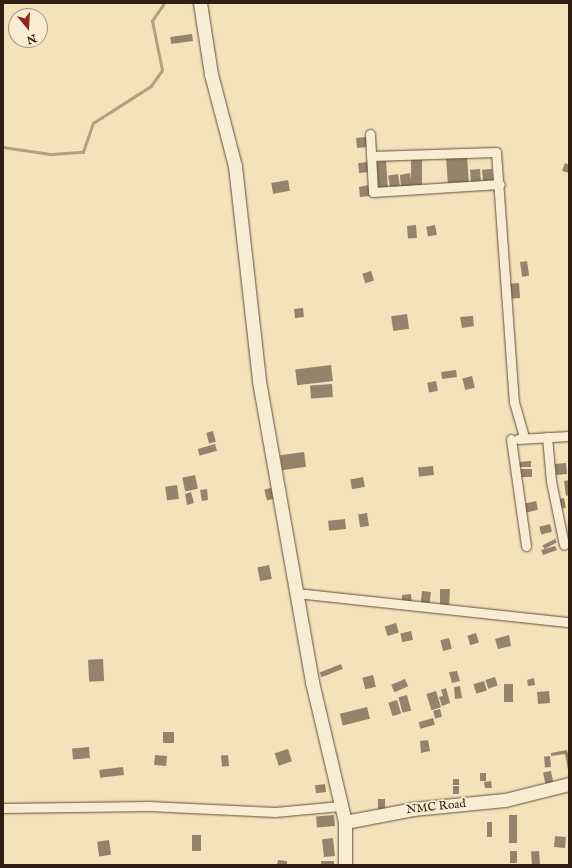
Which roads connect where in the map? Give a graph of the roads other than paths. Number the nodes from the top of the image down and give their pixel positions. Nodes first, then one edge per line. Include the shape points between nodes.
1 (200, 3) edge
2 (370, 134) dead end
3 (371, 156) junction
4 (500, 184) junction
5 (569, 436) edge
6 (547, 437) junction
7 (524, 438) junction
8 (526, 546) dead end
9 (564, 546) dead end
10 (296, 593) junction
11 (569, 622) edge
12 (569, 784) edge
13 (340, 806) junction
14 (3, 808) edge
15 (345, 822) junction
16 (346, 865) edge

1 - 10 street via 211,74 235,166 255,349
2 - 3 street
3 - 4 street via 496,152
3 - 4 street via 373,192
4 - 7 street via 514,402
5 - 6 street
6 - 7 street
6 - 9 street via 551,481
7 - 8 street via 508,439
10 - 11 street
10 - 13 street
12 - 15 street, NMC Road via 505,800 413,808
13 - 14 street via 275,812 149,806
13 - 15 street
15 - 16 street

